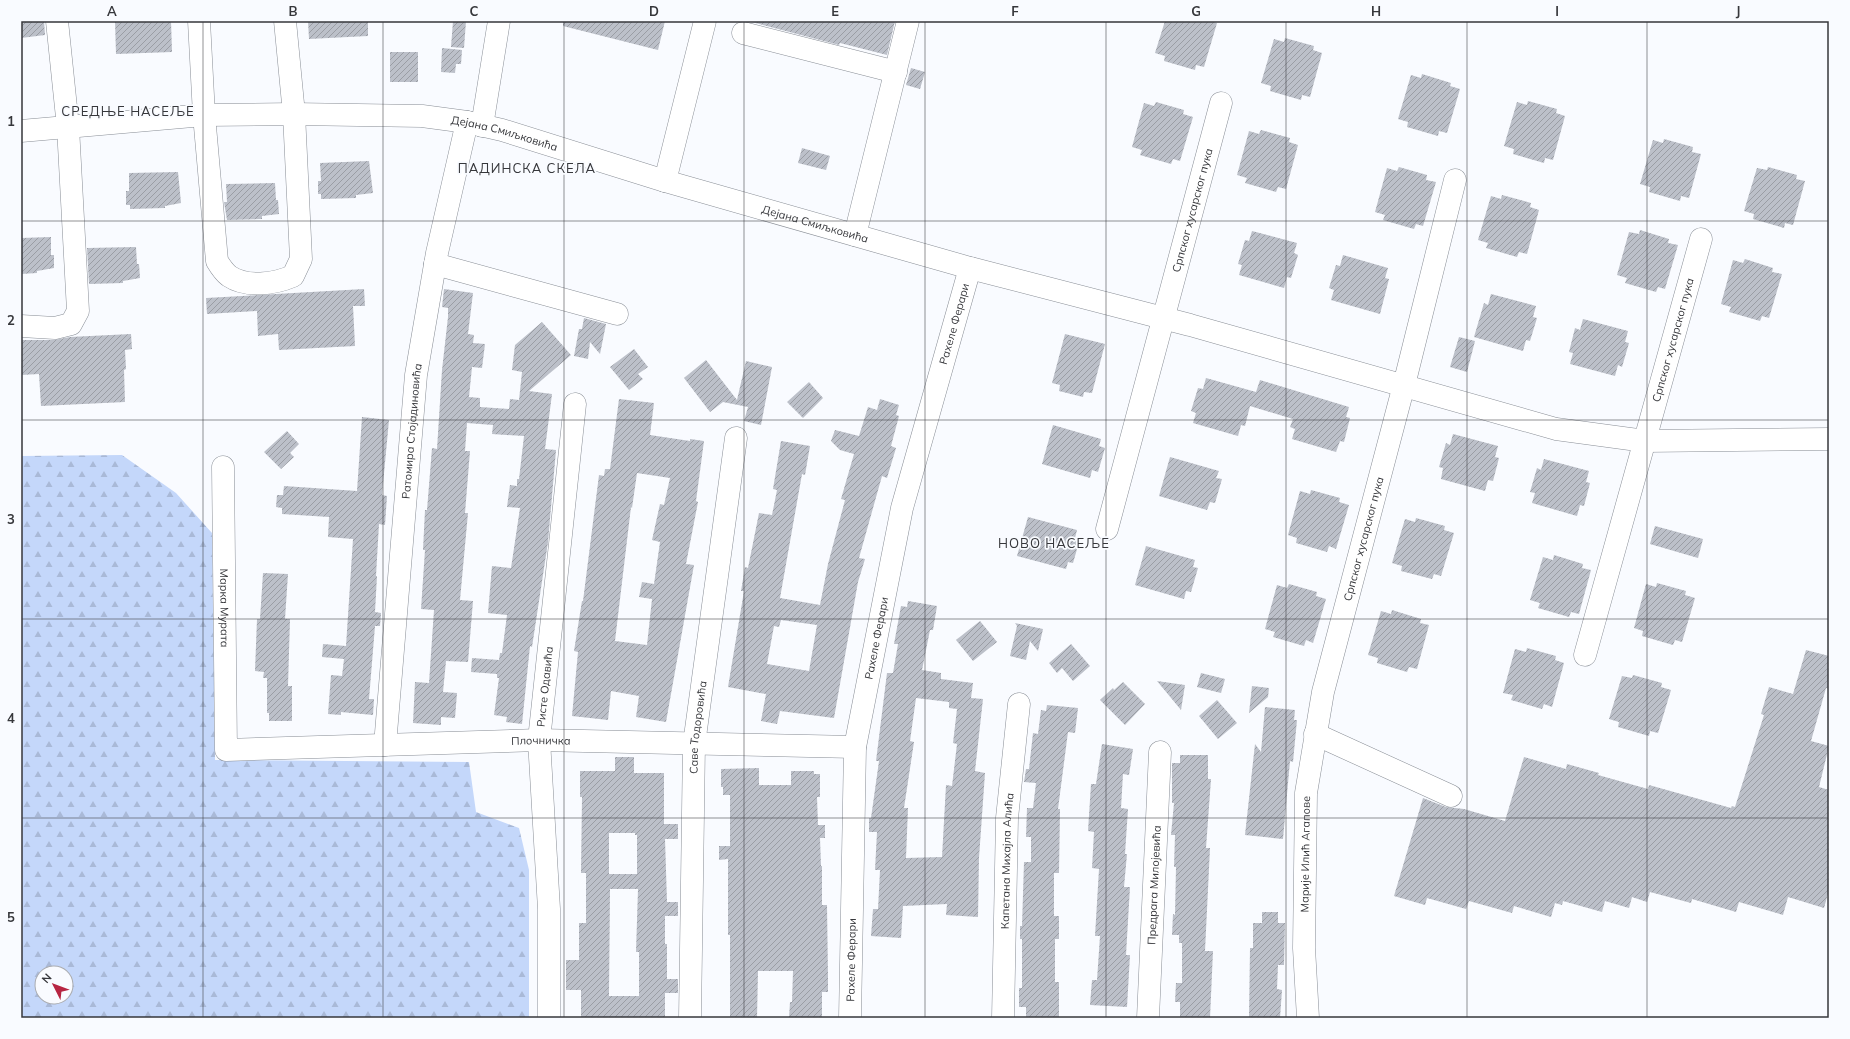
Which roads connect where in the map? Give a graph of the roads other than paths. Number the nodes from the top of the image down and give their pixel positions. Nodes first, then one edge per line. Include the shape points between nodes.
1 (57, 21) edge
2 (200, 21) edge
3 (285, 21) edge
4 (499, 21) edge
5 (705, 21) edge
6 (908, 21) edge
7 (743, 33) dead end
8 (896, 72) junction
9 (1221, 103) dead end
10 (294, 114) junction
11 (204, 115) junction
12 (475, 124) junction
13 (68, 127) junction
14 (21, 131) edge
15 (1455, 180) dead end
16 (665, 181) junction
17 (855, 235) junction
18 (1701, 239) dead end
19 (435, 264) junction
20 (970, 268) junction
21 (617, 314) dead end
22 (1164, 318) junction
23 (21, 326) edge
24 (1404, 385) junction
25 (575, 404) dead end
26 (736, 438) dead end
27 (1829, 439) edge
28 (1645, 441) junction
29 (223, 467) dead end
30 (1107, 529) dead end
31 (1585, 655) dead end
32 (1323, 692) joint
33 (1019, 704) dead end
34 (1315, 734) junction
35 (539, 740) junction
36 (385, 744) junction
37 (694, 744) junction
38 (856, 747) junction
39 (226, 750) joint
40 (1160, 752) dead end
41 (1451, 796) dead end
42 (549, 1018) edge
43 (690, 1018) edge
44 (850, 1018) edge
45 (1003, 1018) edge
46 (1148, 1018) edge
47 (1308, 1018) edge

1 - 13 street
2 - 11 street
3 - 10 street
4 - 12 street, Ратомира Стојадиновића
5 - 16 street
6 - 8 street
7 - 8 street
8 - 17 street
9 - 22 street, Српског хусарског пука
10 - 11 street, Дејана Смиљковића
10 - 11 street via 301,259 293,276 277,282 242,282 228,275 217,261
10 - 12 street, Дејана Смиљковића via 422,116
11 - 13 street, Дејана Смиљковића
12 - 16 street, Дејана Смиљковића via 502,130
12 - 19 street, Ратомира Стојадиновића
13 - 14 street, Дејана Смиљковића
13 - 23 street via 78,311 71,324 55,328
15 - 24 street, Српског хусарског пука
16 - 17 street, Дејана Смиљковића
17 - 20 street, Дејана Смиљковића
18 - 28 street, Српског хусарског пука
19 - 21 street
19 - 36 street, Ратомира Стојадиновића via 416,375
20 - 22 street
20 - 38 street, Рахеле Ферари via 902,508
22 - 24 street
22 - 30 street, Српског хусарског пука
24 - 28 street via 1556,428
24 - 32 street, Српског хусарског пука
25 - 35 street, Ристе Одавића
26 - 37 street, Саве Тодоровића
27 - 28 street
28 - 31 street, Српског хусарског пука
29 - 39 street, Марка Мурата
32 - 34 street, Марије Илић Агапове
33 - 45 street, Капетана Михајла Алића via 1007,818
34 - 41 street
34 - 47 street, Марије Илић Агапове via 1306,793 1304,948
35 - 36 street, Плочничка
35 - 37 street, Плочничка
35 - 42 street, Ристе Одавића via 550,908
36 - 39 street, Плочничка
37 - 38 street, Плочничка
37 - 43 street, Саве Тодоровића
38 - 44 street, Рахеле Ферари
40 - 46 street, Предрага Милојевића

